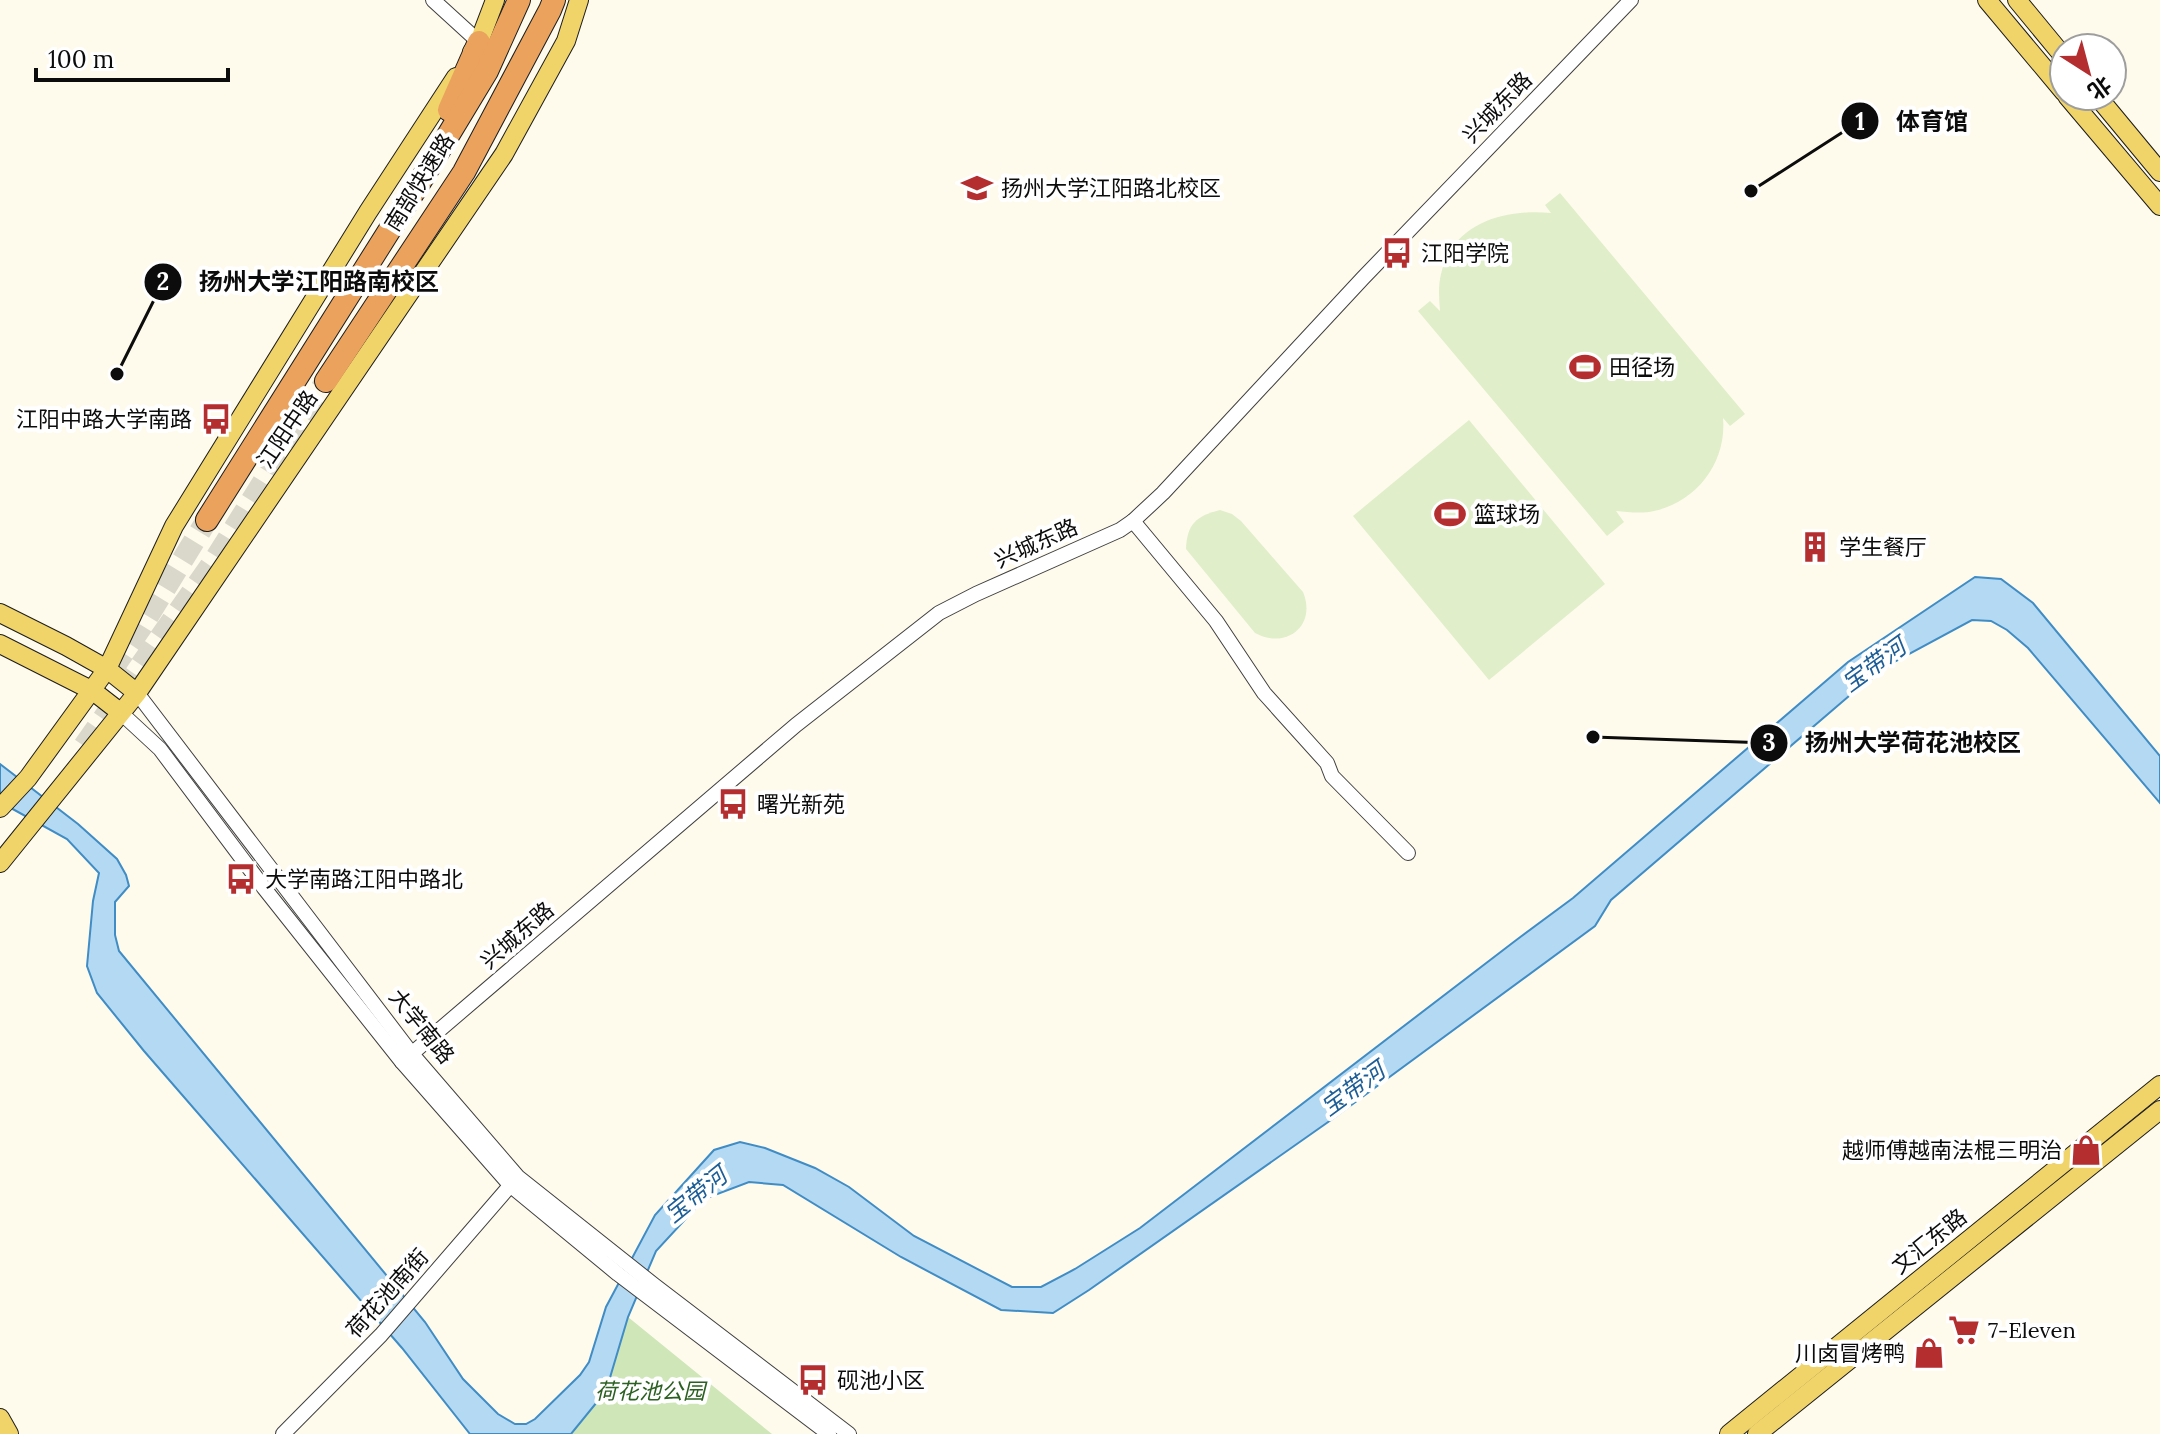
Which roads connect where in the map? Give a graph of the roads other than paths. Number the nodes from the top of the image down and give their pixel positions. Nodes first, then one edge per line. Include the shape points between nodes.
1 (433, 0) edge
2 (495, 0) edge
3 (519, 0) edge
4 (554, 0) edge
5 (564, 0) edge
6 (579, 0) edge
7 (1631, 0) edge
8 (1987, 0) edge
9 (2017, 0) edge
10 (2048, 38) edge
11 (479, 42) junction
12 (2048, 73) edge
13 (2081, 112) edge
14 (2110, 112) edge
15 (464, 172) junction
16 (2160, 172) edge
17 (2160, 206) edge
18 (318, 344) junction
19 (326, 381) tunnel mouth
20 (207, 520) tunnel mouth
21 (1133, 521) junction
22 (0, 613) edge
23 (0, 644) edge
24 (107, 669) junction
25 (93, 691) junction
26 (137, 693) junction
27 (120, 712) junction
28 (0, 808) edge
29 (1408, 853) dead end
30 (0, 863) edge
31 (407, 1058) junction
32 (2160, 1085) edge
33 (2160, 1110) edge
34 (514, 1181) junction
35 (650, 1290) junction
36 (0, 1418) edge
37 (9, 1434) edge
38 (283, 1434) edge
39 (829, 1434) edge
40 (849, 1434) edge
41 (1729, 1434) edge
42 (1757, 1434) edge

1 - 11 street
2 - 11 main road, 江阳中路
3 - 18 highway, 南部快速路 via 487,71
4 - 15 highway, 南部快速路
5 - 15 highway via 501,123
6 - 26 main road, 江阳中路 via 566,41 504,154
7 - 21 street, 兴城东路
8 - 12 main road
9 - 10 main road
11 - 18 highway via 445,122 340,294
11 - 24 main road, 江阳中路 via 174,526
13 - 17 main road
14 - 16 main road
15 - 19 highway, 南部快速路
18 - 20 highway, 南部快速路
21 - 29 street via 1216,621 1264,693 1327,763 1332,776
21 - 31 street, 兴城东路 via 939,613 796,725
22 - 24 main road, 大学南路
23 - 25 main road, 大学南路
24 - 25 main road, 江阳中路
24 - 26 main road, 大学南路
25 - 27 main road, 大学南路
25 - 28 main road, 江阳中路
26 - 27 main road, 江阳中路
26 - 31 street, 大学南路
27 - 30 main road, 江阳中路
27 - 31 street, 大学南路 via 160,749 264,888
31 - 34 street, 大学南路
32 - 41 main road, 文汇东路
33 - 42 main road, 文汇东路
34 - 35 street, 大学南路
34 - 38 street, 荷花池南街 via 381,1335
35 - 39 street, 大学南路 via 730,1361
35 - 40 street, 大学南路
36 - 37 main road

